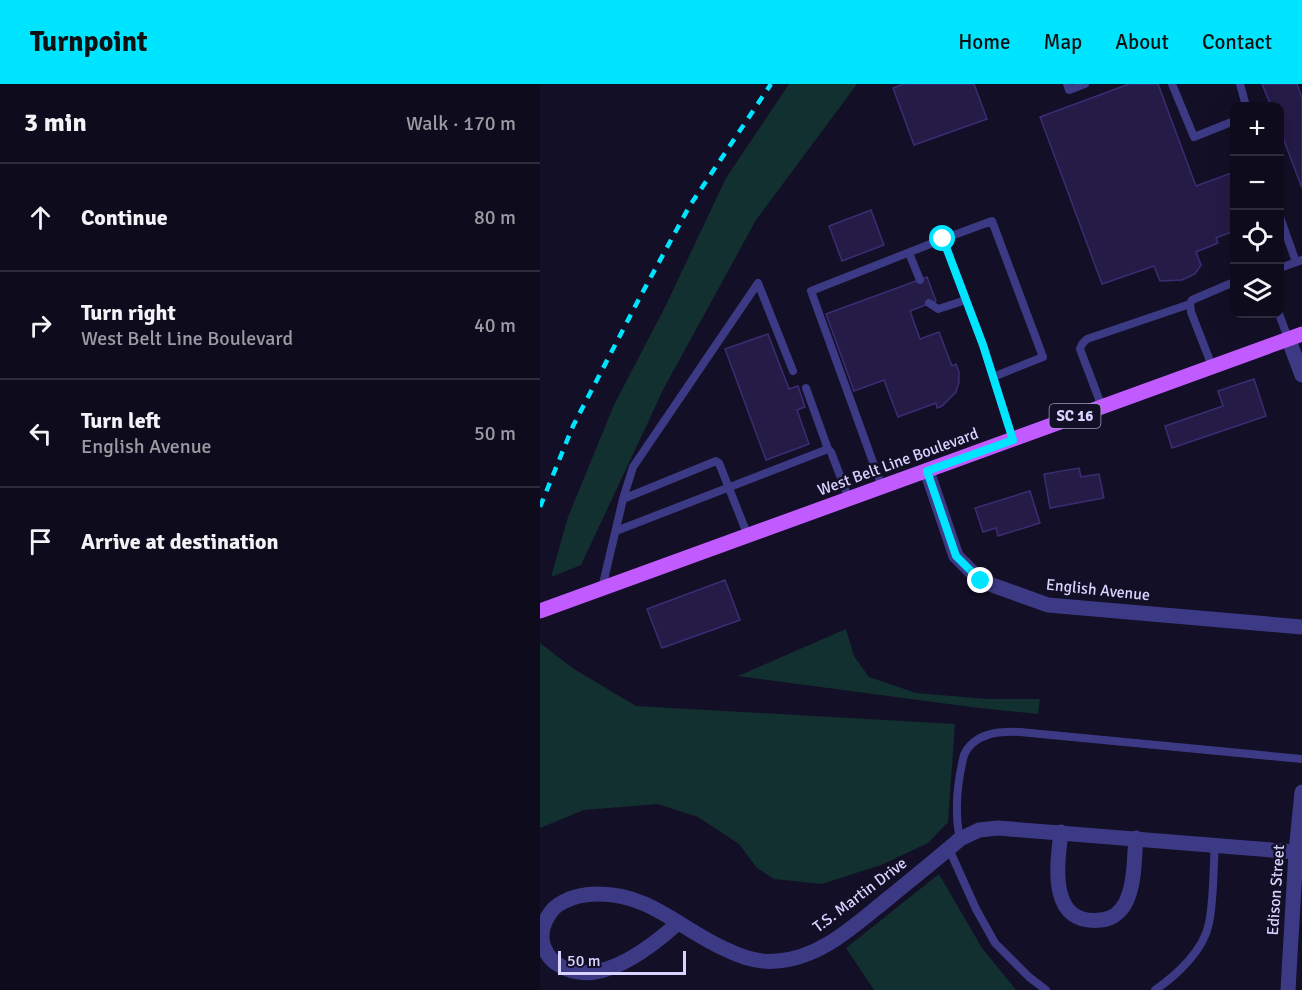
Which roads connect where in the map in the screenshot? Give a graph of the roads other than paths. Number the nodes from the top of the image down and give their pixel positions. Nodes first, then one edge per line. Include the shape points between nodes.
1 (1067, 84) edge
2 (1085, 84) edge
3 (1172, 84) edge
4 (1240, 84) edge
5 (1245, 102) edge
6 (1230, 123) edge
7 (1284, 225) edge
8 (943, 239) junction
9 (909, 252) junction
10 (1299, 261) edge
11 (1284, 267) edge
12 (920, 280) dead end
13 (1230, 284) edge
14 (966, 300) junction
15 (929, 303) dead end
16 (1190, 304) junction
17 (1282, 318) edge
18 (1295, 336) edge
19 (1212, 366) junction
20 (794, 370) dead end
21 (1302, 375) edge
22 (993, 377) junction
23 (806, 388) dead end
24 (1102, 407) junction
25 (1013, 440) junction
26 (828, 449) junction
27 (927, 471) junction
28 (882, 487) junction
29 (729, 488) junction
30 (623, 499) junction
31 (849, 499) junction
32 (616, 531) junction
33 (747, 536) junction
34 (602, 588) junction
35 (540, 610) edge
36 (1302, 627) edge
37 (1302, 759) edge
38 (1302, 792) edge
39 (1061, 832) junction
40 (1136, 838) junction
41 (954, 844) junction
42 (1215, 844) junction
43 (1296, 852) junction
44 (678, 923) junction
45 (1046, 990) edge
46 (1155, 990) edge
47 (1288, 990) edge

1 - 2 lane via 1069,90
3 - 6 lane via 1194,137
4 - 5 lane
7 - 10 lane
8 - 9 lane
8 - 14 lane
8 - 22 lane via 992,221 1042,357
9 - 12 lane
9 - 28 lane via 811,291
10 - 11 lane
13 - 16 lane
14 - 15 lane via 938,309
14 - 22 lane
16 - 19 lane
16 - 24 lane via 1082,344 1080,349
17 - 18 lane
18 - 19 main road, West Belt Line Boulevard / SC 16
18 - 21 street
19 - 24 main road, West Belt Line Boulevard / SC 16
20 - 30 lane via 758,283 633,467
22 - 25 lane
23 - 26 lane
24 - 25 main road, West Belt Line Boulevard / SC 16
25 - 27 main road, West Belt Line Boulevard / SC 16
26 - 29 lane
26 - 31 lane
27 - 28 main road, West Belt Line Boulevard / SC 16
27 - 36 street, English Avenue via 956,556 981,581 1048,605
28 - 31 main road, West Belt Line Boulevard / SC 16
29 - 30 lane via 716,461
29 - 32 lane
29 - 33 lane
30 - 32 lane
31 - 33 main road, West Belt Line Boulevard / SC 16
32 - 34 lane
33 - 34 main road, West Belt Line Boulevard / SC 16
34 - 35 main road, West Belt Line Boulevard / SC 16
37 - 41 lane via 998,732 977,739 964,755
38 - 43 street, Edison Street
39 - 40 street, T.S. Martin Drive
39 - 40 street via 1057,877 1060,896 1077,917 1093,921 1112,917 1125,904
39 - 41 street, T.S. Martin Drive via 990,828 971,833
40 - 42 street, T.S. Martin Drive
41 - 44 street, T.S. Martin Drive via 842,935 792,959 763,961 736,954
41 - 45 lane via 976,909 995,943
42 - 43 street, T.S. Martin Drive
42 - 46 lane via 1209,924 1181,969
43 - 47 street, Edison Street
44 - 44 street, T.S. Martin Drive via 638,900 588,894 558,904 546,920 542,939 548,954 561,967 596,973 649,948

